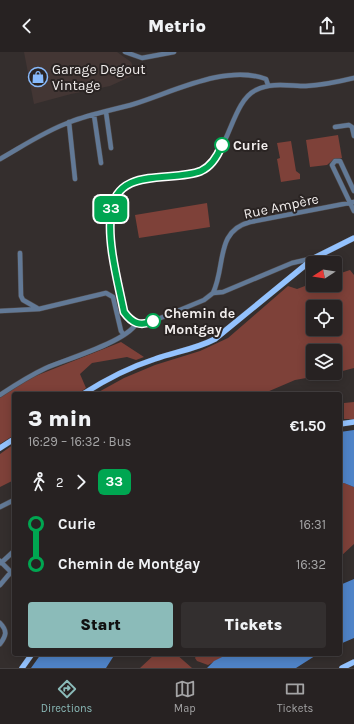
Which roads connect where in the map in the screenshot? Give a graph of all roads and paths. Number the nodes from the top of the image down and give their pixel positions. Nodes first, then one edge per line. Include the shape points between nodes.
1 (125, 52) edge
2 (174, 52) edge
3 (354, 78) edge
4 (268, 85) junction
5 (106, 112) junction
6 (94, 115) junction
7 (69, 122) junction
8 (335, 127) dead end
9 (354, 136) edge
10 (111, 148) dead end
11 (0, 159) edge
12 (101, 163) dead end
13 (75, 179) dead end
14 (354, 191) edge
15 (352, 202) edge
16 (354, 212) edge
17 (354, 238) edge
18 (20, 253) dead end
19 (318, 256) edge
20 (306, 260) edge
21 (306, 265) edge
22 (213, 293) junction
23 (39, 309) junction
24 (0, 311) edge
25 (136, 324) junction
26 (124, 335) junction
27 (87, 392) edge
28 (0, 395) edge
29 (354, 422) edge
30 (342, 424) edge
31 (12, 440) edge
32 (0, 448) edge
33 (12, 501) edge
34 (0, 507) edge
35 (12, 553) edge
36 (1, 562) edge
37 (12, 572) edge
38 (12, 574) edge
39 (0, 585) edge
40 (0, 623) edge
41 (0, 644) edge
42 (31, 656) edge
43 (354, 662) edge
44 (22, 668) edge
45 (342, 668) edge

1 - 2 street via 142,58
3 - 4 street via 318,85
4 - 5 street via 266,79 250,75 220,77
4 - 25 street via 245,98 216,157 202,170 132,182 124,187 113,203 110,224 124,312
5 - 6 street
5 - 10 street
6 - 7 street
6 - 12 street
7 - 11 street
7 - 13 street
8 - 9 street via 349,125
14 - 15 street via 340,161 335,161 332,165
15 - 16 street
15 - 22 street, Rue Ampère via 236,227 226,240 220,273
17 - 19 main road
18 - 23 street via 21,296 23,300
20 - 22 street via 292,263 223,292
21 - 27 main road via 215,339 154,359
22 - 25 street via 204,300 146,324
23 - 24 street
23 - 26 street via 106,293 112,297
25 - 26 street
26 - 28 street via 20,381
29 - 30 main road
31 - 32 main road
33 - 34 street
35 - 36 street
36 - 37 street
38 - 39 street
40 - 41 street via 6,634
42 - 44 main road
43 - 45 main road

